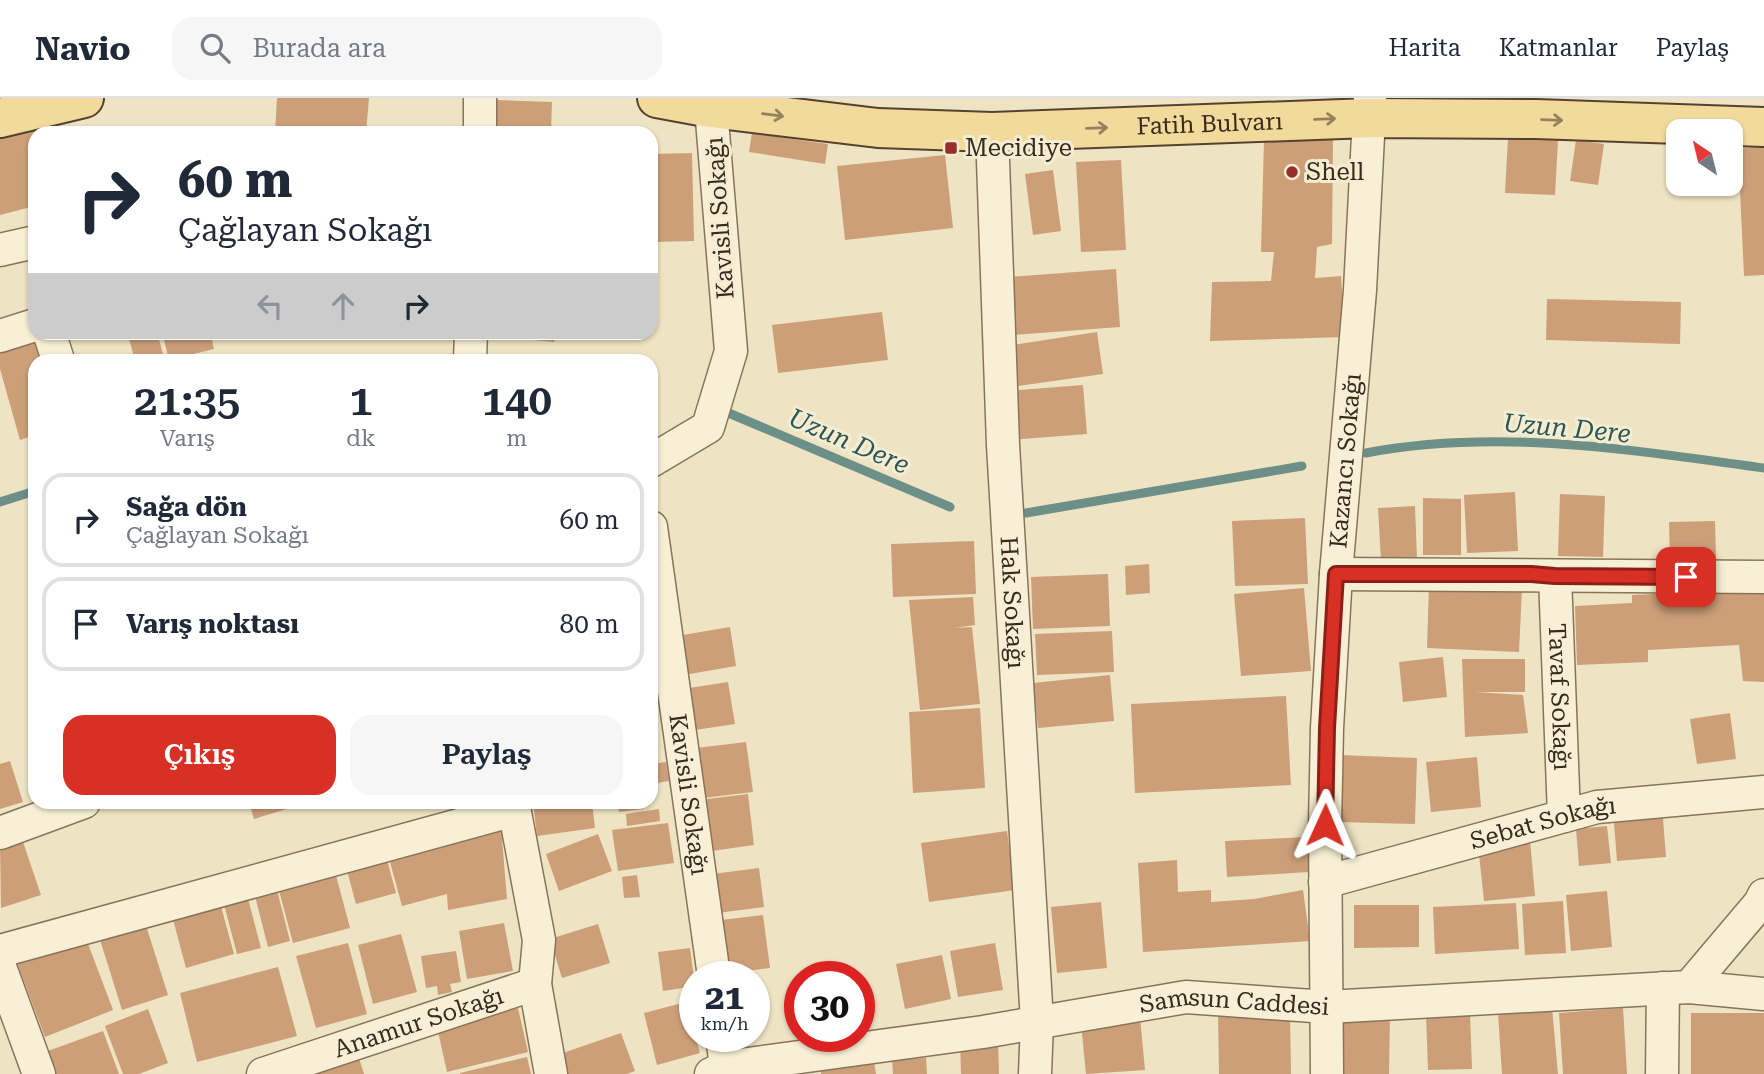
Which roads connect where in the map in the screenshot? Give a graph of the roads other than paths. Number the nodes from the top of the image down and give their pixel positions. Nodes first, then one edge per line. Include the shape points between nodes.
1 (84, 98) edge
2 (480, 98) edge
3 (657, 98) edge
4 (712, 108) junction
5 (1369, 108) edge
6 (0, 118) edge
7 (480, 126) edge
8 (1764, 127) edge
9 (992, 132) junction
10 (28, 244) edge
11 (0, 250) edge
12 (28, 327) edge
13 (0, 336) edge
14 (658, 457) edge
15 (1336, 574) junction
16 (1555, 576) junction
17 (658, 577) edge
18 (1764, 577) edge
19 (1764, 792) edge
20 (65, 809) edge
21 (503, 809) edge
22 (515, 809) edge
23 (1563, 817) junction
24 (0, 833) edge
25 (1325, 882) junction
26 (1764, 895) edge
27 (0, 951) edge
28 (712, 961) edge
29 (0, 967) edge
30 (535, 985) junction
31 (1676, 987) junction
32 (1764, 994) edge
33 (1327, 1007) junction
34 (1037, 1022) junction
35 (721, 1052) edge
36 (719, 1070) edge
37 (39, 1074) edge
38 (263, 1074) edge
39 (551, 1074) edge
40 (1035, 1074) edge
41 (1327, 1074) edge
42 (1662, 1074) edge

1 - 6 main road
2 - 7 street
3 - 4 main road, Fatih Bulvarı
4 -> 9 main road, Fatih Bulvarı via 878,128
4 - 14 street, Kavisli Sokağı via 730,351 708,427
5 -> 8 main road, Fatih Bulvarı
9 -> 5 main road, Fatih Bulvarı
5 - 15 street, Kazancı Sokağı via 1360,290
9 - 34 street, Hak Sokağı via 1003,445
10 - 11 street
12 - 13 street
15 - 16 street
15 - 25 street, Kazancı Sokağı
16 - 18 street
16 - 23 street, Tavaf Sokağı
17 - 28 street, Kavisli Sokağı
19 - 23 street, Sebat Sokağı via 1597,807
20 - 24 street
21 - 27 street
22 - 30 street via 540,940
23 - 25 street, Sebat Sokağı
25 - 33 street, Kazancı Sokağı
26 - 31 street
29 - 37 street
30 - 38 street, Anamur Sokağı
30 - 39 street
31 - 32 street, Samsun Caddesi
31 - 33 street, Samsun Caddesi
31 - 42 street
33 - 34 street, Samsun Caddesi via 1186,997
33 - 41 street, Kazancı Sokağı
34 - 36 street, Samsun Caddesi
34 - 40 street, Hak Sokağı
35 - 36 street

